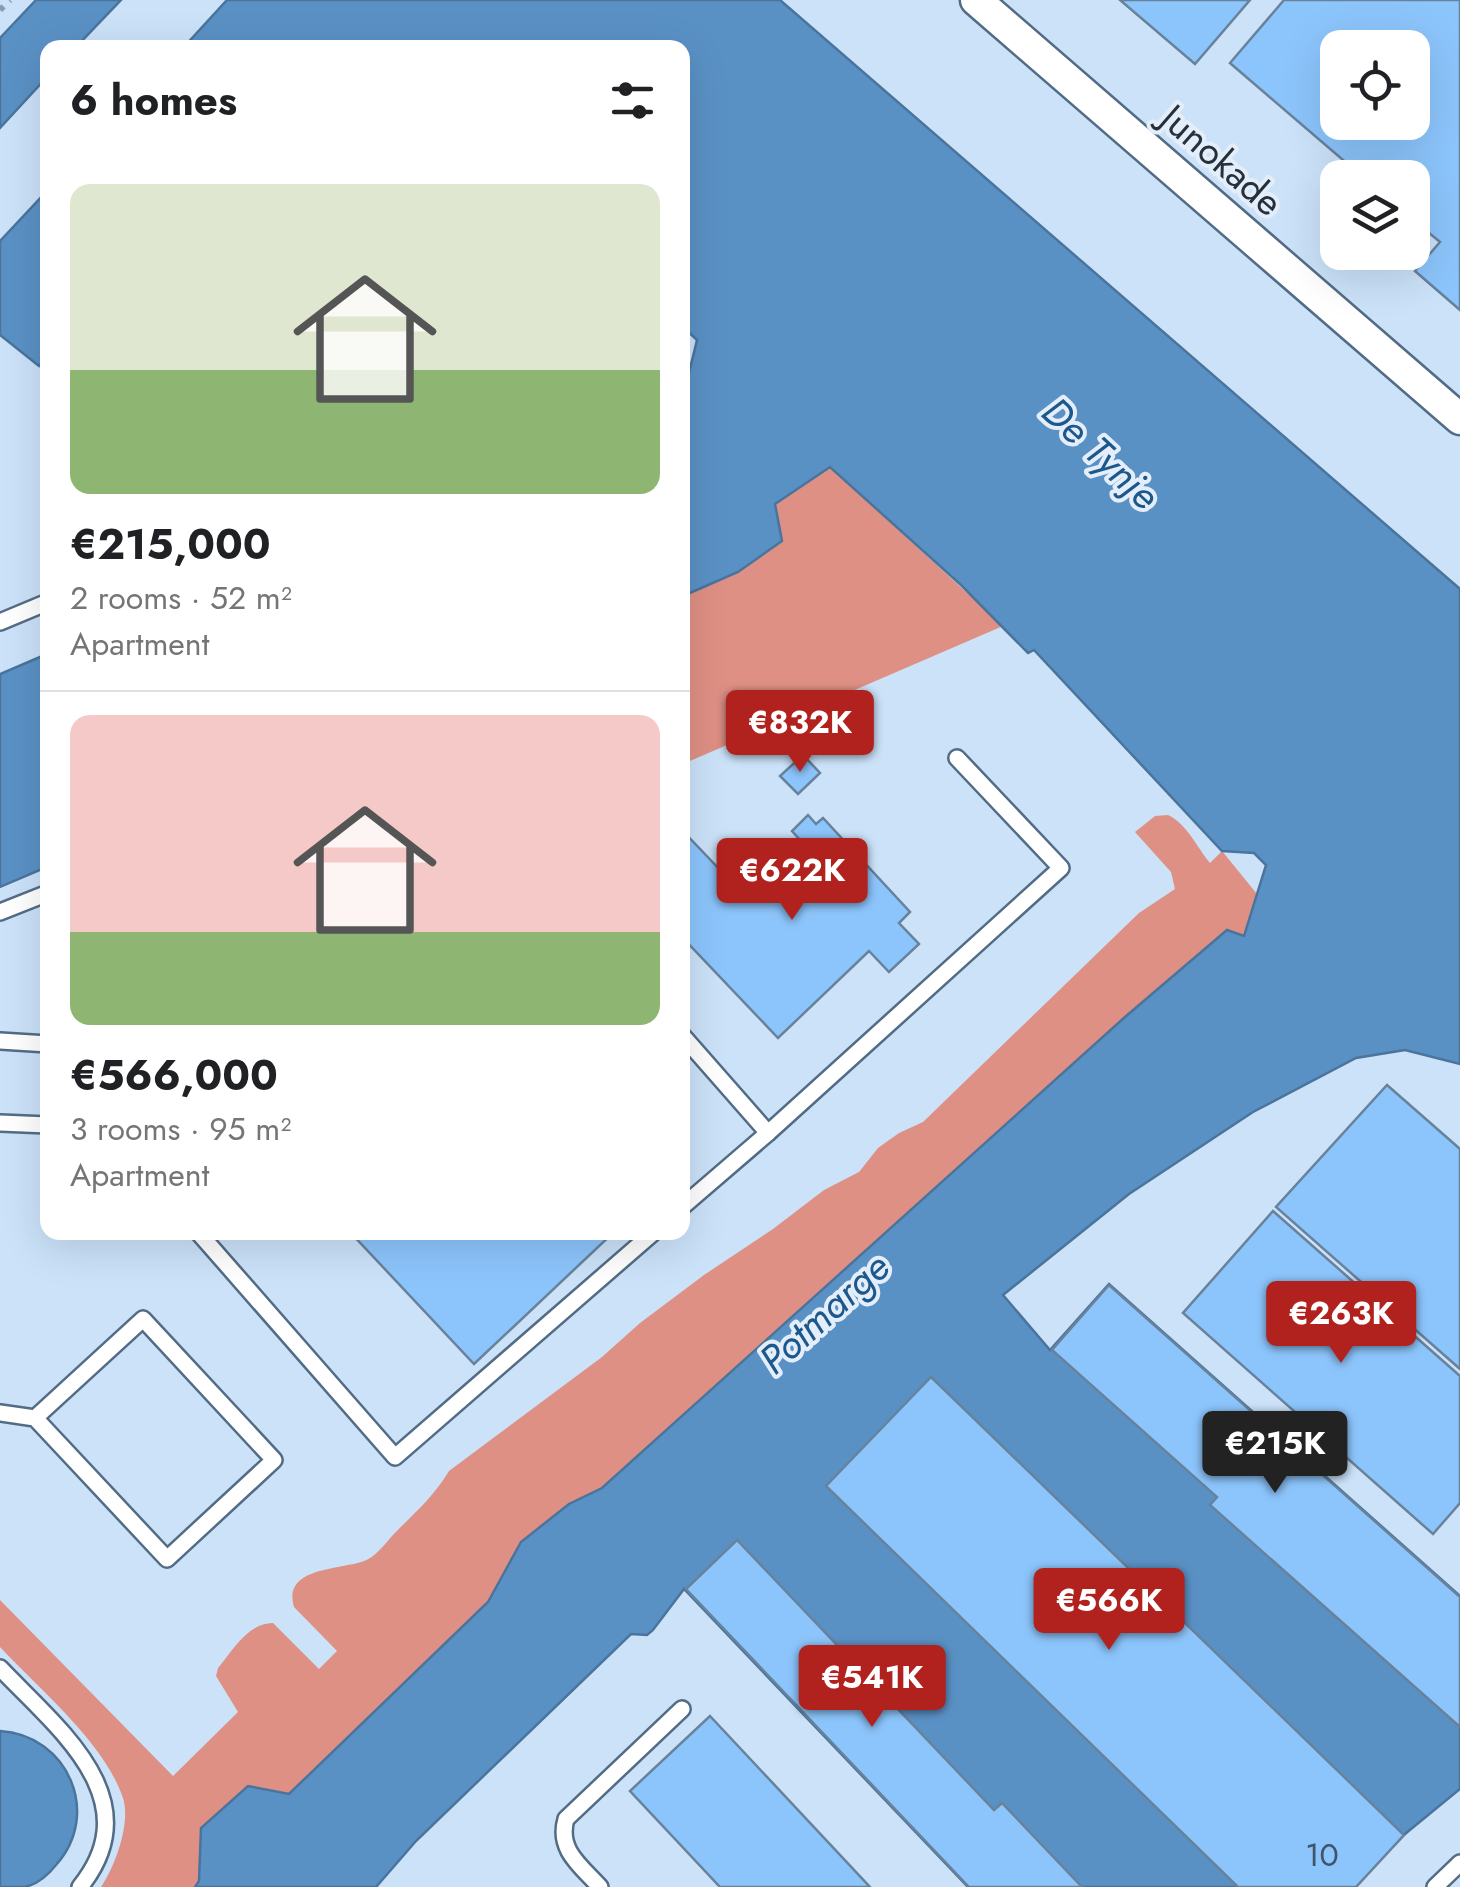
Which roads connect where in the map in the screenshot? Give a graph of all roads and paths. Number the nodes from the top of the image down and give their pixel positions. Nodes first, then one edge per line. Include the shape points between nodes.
1 (10, 0) edge
2 (976, 0) edge
3 (0, 10) edge
4 (1460, 419) edge
5 (40, 605) edge
6 (0, 622) edge
7 (957, 758) dead end
8 (40, 896) edge
9 (0, 912) edge
10 (0, 1041) edge
11 (40, 1044) edge
12 (690, 1044) edge
13 (0, 1123) edge
14 (40, 1125) edge
15 (768, 1134) junction
16 (690, 1201) edge
17 (205, 1240) edge
18 (645, 1240) edge
19 (0, 1413) edge
20 (35, 1418) junction
21 (0, 1668) edge
22 (682, 1709) dead end
23 (1460, 1863) edge
24 (80, 1887) edge
25 (600, 1887) edge
26 (1436, 1887) edge

1 - 3 path
2 - 4 street, Junokade
5 - 6 lane
7 - 15 lane via 1061,868
8 - 9 lane
10 - 11 lane
12 - 15 lane
13 - 14 lane
15 - 16 lane
17 - 18 lane via 396,1457
19 - 20 lane
20 - 20 lane via 167,1560 274,1460 143,1318
21 - 24 lane via 97,1780 106,1818 100,1855
22 - 25 lane via 566,1819 567,1851
23 - 26 lane

